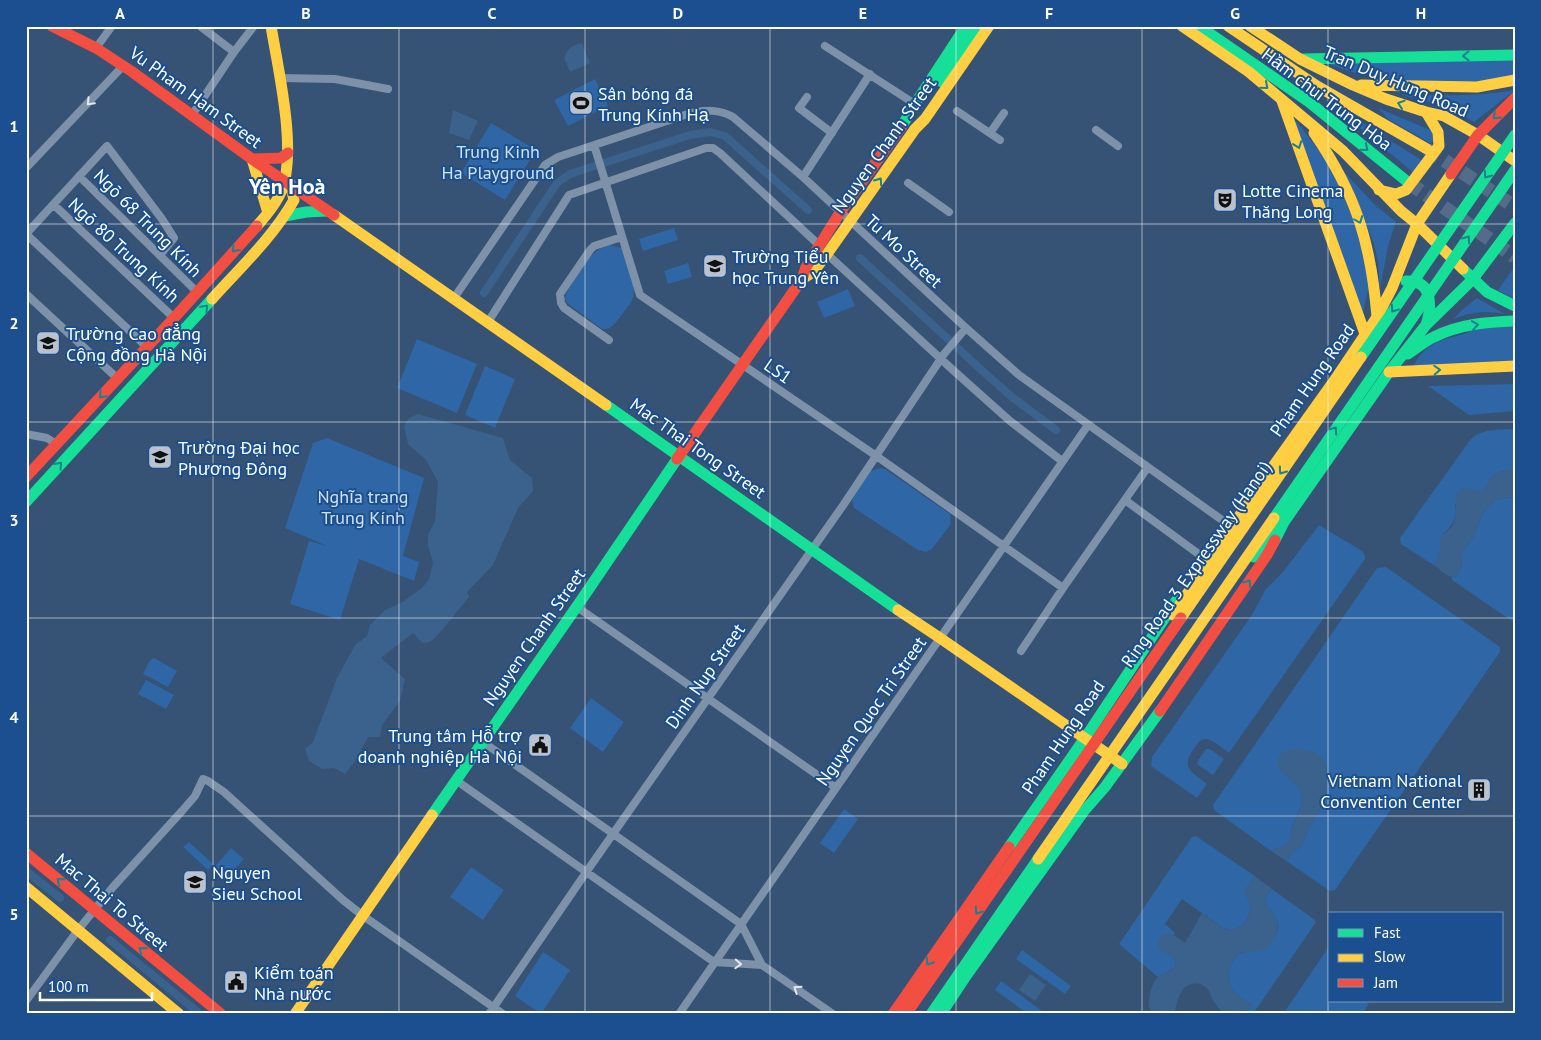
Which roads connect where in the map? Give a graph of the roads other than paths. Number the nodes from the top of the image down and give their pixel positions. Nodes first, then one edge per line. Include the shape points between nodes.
1 (52, 26) edge
2 (112, 26) edge
3 (200, 26) edge
4 (254, 26) edge
5 (271, 26) edge
6 (966, 26) edge
7 (977, 26) edge
8 (989, 26) edge
9 (1182, 26) edge
10 (1199, 26) edge
11 (1228, 26) edge
12 (1250, 26) edge
13 (825, 46) dead end
14 (96, 48) junction
15 (234, 52) junction
16 (1515, 54) edge
17 (1300, 59) junction
18 (123, 66) junction
19 (870, 74) junction
20 (279, 78) junction
21 (1515, 80) edge
22 (1353, 85) junction
23 (388, 89) dead end
24 (807, 97) dead end
25 (1515, 98) edge
26 (1282, 100) junction
27 (919, 107) junction
28 (957, 111) dead end
29 (1426, 112) junction
30 (1004, 113) dead end
31 (192, 115) junction
32 (1302, 117) junction
33 (916, 129) junction
34 (1096, 130) dead end
35 (832, 133) junction
36 (990, 133) junction
37 (1478, 135) junction
38 (1515, 135) edge
39 (1000, 140) dead end
40 (594, 145) junction
41 (1118, 146) dead end
42 (1426, 149) tunnel mouth
43 (288, 154) junction
44 (252, 159) junction
45 (1515, 161) edge
46 (26, 168) edge
47 (1515, 170) edge
48 (79, 176) junction
49 (803, 177) junction
50 (287, 180) junction
51 (605, 182) junction
52 (908, 183) dead end
53 (1409, 183) tunnel mouth
54 (1380, 190) junction
55 (54, 205) junction
56 (327, 211) junction
57 (841, 211) junction
58 (949, 212) dead end
59 (268, 213) junction
60 (285, 216) junction
61 (851, 221) junction
62 (1515, 223) edge
63 (1417, 224) junction
64 (26, 234) edge
65 (622, 237) junction
66 (819, 245) junction
67 (827, 254) junction
68 (160, 255) junction
69 (802, 279) junction
70 (1473, 279) junction
71 (1392, 288) junction
72 (196, 292) junction
73 (26, 294) edge
74 (454, 298) junction
75 (1515, 306) edge
76 (1377, 317) junction
77 (174, 318) junction
78 (1515, 321) edge
79 (488, 322) junction
80 (1426, 325) junction
81 (966, 328) junction
82 (1365, 334) junction
83 (609, 340) dead end
84 (147, 347) junction
85 (942, 356) junction
86 (1400, 359) junction
87 (743, 366) junction
88 (1515, 366) edge
89 (1389, 372) junction
90 (117, 378) junction
91 (1088, 425) junction
92 (26, 434) edge
93 (56, 444) junction
94 (875, 455) junction
95 (679, 456) junction
96 (1062, 461) junction
97 (1148, 467) junction
98 (26, 477) edge
99 (1258, 488) junction
100 (1126, 500) junction
101 (26, 502) edge
102 (1284, 522) junction
103 (1229, 525) junction
104 (1002, 546) junction
105 (812, 549) junction
106 (1204, 558) junction
107 (1063, 588) junction
108 (577, 607) junction
109 (940, 638) junction
110 (1021, 651) dead end
111 (707, 699) junction
112 (1085, 738) junction
113 (483, 742) junction
114 (1122, 764) junction
115 (457, 781) junction
116 (836, 788) junction
117 (613, 833) junction
118 (26, 854) edge
119 (1038, 859) junction
120 (586, 871) junction
121 (1006, 871) junction
122 (26, 887) edge
123 (94, 910) junction
124 (362, 915) junction
125 (741, 924) junction
126 (78, 930) junction
127 (714, 962) junction
128 (762, 965) junction
129 (26, 1001) edge
130 (491, 1010) edge
131 (180, 1014) edge
132 (222, 1014) edge
133 (295, 1014) edge
134 (503, 1014) edge
135 (679, 1014) edge
136 (833, 1014) edge
137 (893, 1014) edge
138 (906, 1014) edge
139 (931, 1014) edge
140 (941, 1014) edge

1 - 14 main road, Vu Pham Ham Street
2 - 14 street
3 - 15 street
4 - 15 street
5 - 20 main road
6 - 27 main road, Nguyen Chanh Street
7 - 27 main road
8 - 33 main road, Nguyen Chanh Street
9 -> 26 main road via 1249,72
10 -> 53 main road, Hầm chui Trung Hòa via 1309,102
11 - 42 main road, Hầm chui Trung Hòa via 1317,86
12 - 17 main road, Tran Duy Hung Road
13 - 19 street
14 - 18 main road, Vu Pham Ham Street
15 - 31 street
16 -> 17 main road
17 - 22 main road, Tran Duy Hung Road
18 - 31 main road, Vu Pham Ham Street
18 -> 46 street
19 - 27 street
19 - 35 street
20 - 23 street via 335,79
20 - 43 main road
21 - 22 main road via 1478,86
29 -> 22 main road, Tran Duy Hung Road
24 - 35 street via 799,108
25 -> 37 main road, Pham Hung Road
26 - 32 main road
26 -> 82 main road
27 - 33 main road
27 - 57 main road, Nguyen Chanh Street
28 - 36 street
29 - 37 main road, Tran Duy Hung Road via 1444,116
29 - 54 main road via 1440,137 1439,146 1406,190 1396,194
30 - 36 street
31 - 44 main road, Vu Pham Ham Street
32 - 54 main road via 1343,151
32 -> 76 main road via 1342,177 1363,231 1374,281
61 -> 33 main road, Nguyen Chanh Street
34 - 41 street
35 - 49 street
36 - 39 street
37 - 45 main road, Tran Duy Hung Road
37 - 63 main road, Pham Hung Road
38 -> 121 main road, Ring Road 3 Expressway (Hanoi), bridge
40 - 49 street, Tu Mo Street via 691,113 719,111 733,117
40 - 51 street, LS1
40 - 74 street, Tu Mo Street via 558,157 546,165
43 - 44 main road via 281,158
43 - 50 main road
44 - 50 main road, Vu Pham Ham Street
44 - 59 main road
119 -> 47 main road, Ring Road 3 Expressway (Hanoi), bridge
48 - 55 street
48 - 68 street, Ngõ 68 Trung Kính
48 - 68 street via 107,146 174,238
49 - 57 street, Tu Mo Street
50 - 56 main road, Mac Thai Tong Street
50 - 59 main road
50 - 60 main road via 294,200
51 - 65 street, LS1
51 - 66 street via 713,148
51 - 79 street via 566,197
52 - 58 street
54 - 63 main road
55 - 64 street
55 - 77 street, Ngõ 80 Trung Kính
56 - 60 main road
56 - 74 main road, Mac Thai Tong Street
57 - 61 street, Tu Mo Street
57 - 66 main road, Nguyen Chanh Street
59 -> 72 main road
101 -> 60 main road via 256,252
61 - 67 main road, Nguyen Chanh Street
61 - 81 street, Tu Mo Street
62 - 70 main road
63 - 70 main road
63 - 71 main road, Pham Hung Road
64 - 84 street
65 - 83 street via 594,246 560,294 564,308
65 - 87 street, LS1 via 640,296
66 - 69 main road, Nguyen Chanh Street
67 - 69 main road, Nguyen Chanh Street via 813,272
67 - 85 street
68 - 72 street, Ngõ 68 Trung Kính
69 - 87 main road, Nguyen Chanh Street
70 - 75 main road via 1487,292
70 - 80 main road
71 - 76 main road, Pham Hung Road
71 - 80 main road via 1411,280 1422,285 1430,304
72 - 77 main road
73 - 90 street
74 - 79 main road, Mac Thai Tong Street
76 - 82 main road, Pham Hung Road
77 - 84 main road
86 -> 78 main road via 1437,335 1453,329
79 - 95 main road, Mac Thai Tong Street
80 - 86 main road
81 - 85 street, Dinh Nup Street
81 - 91 street, Tu Mo Street via 1019,376
82 - 99 main road, Pham Hung Road
84 - 90 main road
85 - 94 street, Dinh Nup Street
85 - 96 street via 1010,421
86 - 89 main road
87 - 94 street, LS1
87 - 95 main road, Nguyen Chanh Street
89 -> 88 main road
89 - 102 main road
90 -> 93 main road
91 - 96 street, Nguyen Quoc Tri Street
91 - 97 street, Tu Mo Street
92 - 93 street via 47,438
93 - 98 main road
94 - 104 street, LS1
94 - 105 street, Dinh Nup Street
95 - 105 main road, Mac Thai Tong Street
95 - 108 main road, Nguyen Chanh Street
96 - 104 street, Nguyen Quoc Tri Street
97 - 100 street
97 - 103 street, Tu Mo Street
99 - 103 main road, Pham Hung Road
99 - 121 main road, bridge via 1019,840
100 - 106 street
100 - 107 street
114 -> 102 main road via 1268,555
102 - 119 main road, bridge via 1259,550 1127,743
103 - 106 main road, Pham Hung Road
104 - 107 street, LS1
104 - 109 street, Nguyen Quoc Tri Street
105 - 109 main road, Mac Thai Tong Street
105 - 111 street, Dinh Nup Street
106 - 112 main road, Pham Hung Road
107 - 110 street
108 - 111 street
108 - 113 main road, Nguyen Chanh Street
109 - 112 main road, Mac Thai Tong Street
109 - 116 street, Nguyen Quoc Tri Street
111 - 116 street
111 - 117 street, Dinh Nup Street
112 - 114 main road, Mac Thai Tong Street
112 -> 137 main road, Pham Hung Road
113 - 115 main road, Nguyen Chanh Street
113 - 117 street
114 - 140 main road via 1078,819
115 - 120 street
115 - 124 main road, Nguyen Chanh Street
116 - 125 street, Nguyen Quoc Tri Street
117 - 120 street, Dinh Nup Street
117 - 125 street
123 -> 118 main road, Mac Thai To Street
119 - 139 main road, Ring Road 3 Expressway (Hanoi)
120 - 127 street
120 - 130 street, Dinh Nup Street
121 -> 138 main road, Ring Road 3 Expressway (Hanoi)
122 - 126 main road
123 - 124 street via 164,832 203,779 224,792
123 - 126 street
132 -> 123 main road, Mac Thai To Street
124 - 130 street
124 - 133 main road, Nguyen Chanh Street
125 - 127 street, Nguyen Quoc Tri Street
125 - 128 street
126 - 129 street
126 - 131 main road
127 -> 128 street
127 - 135 street, Nguyen Quoc Tri Street
136 -> 128 street
130 - 134 street

